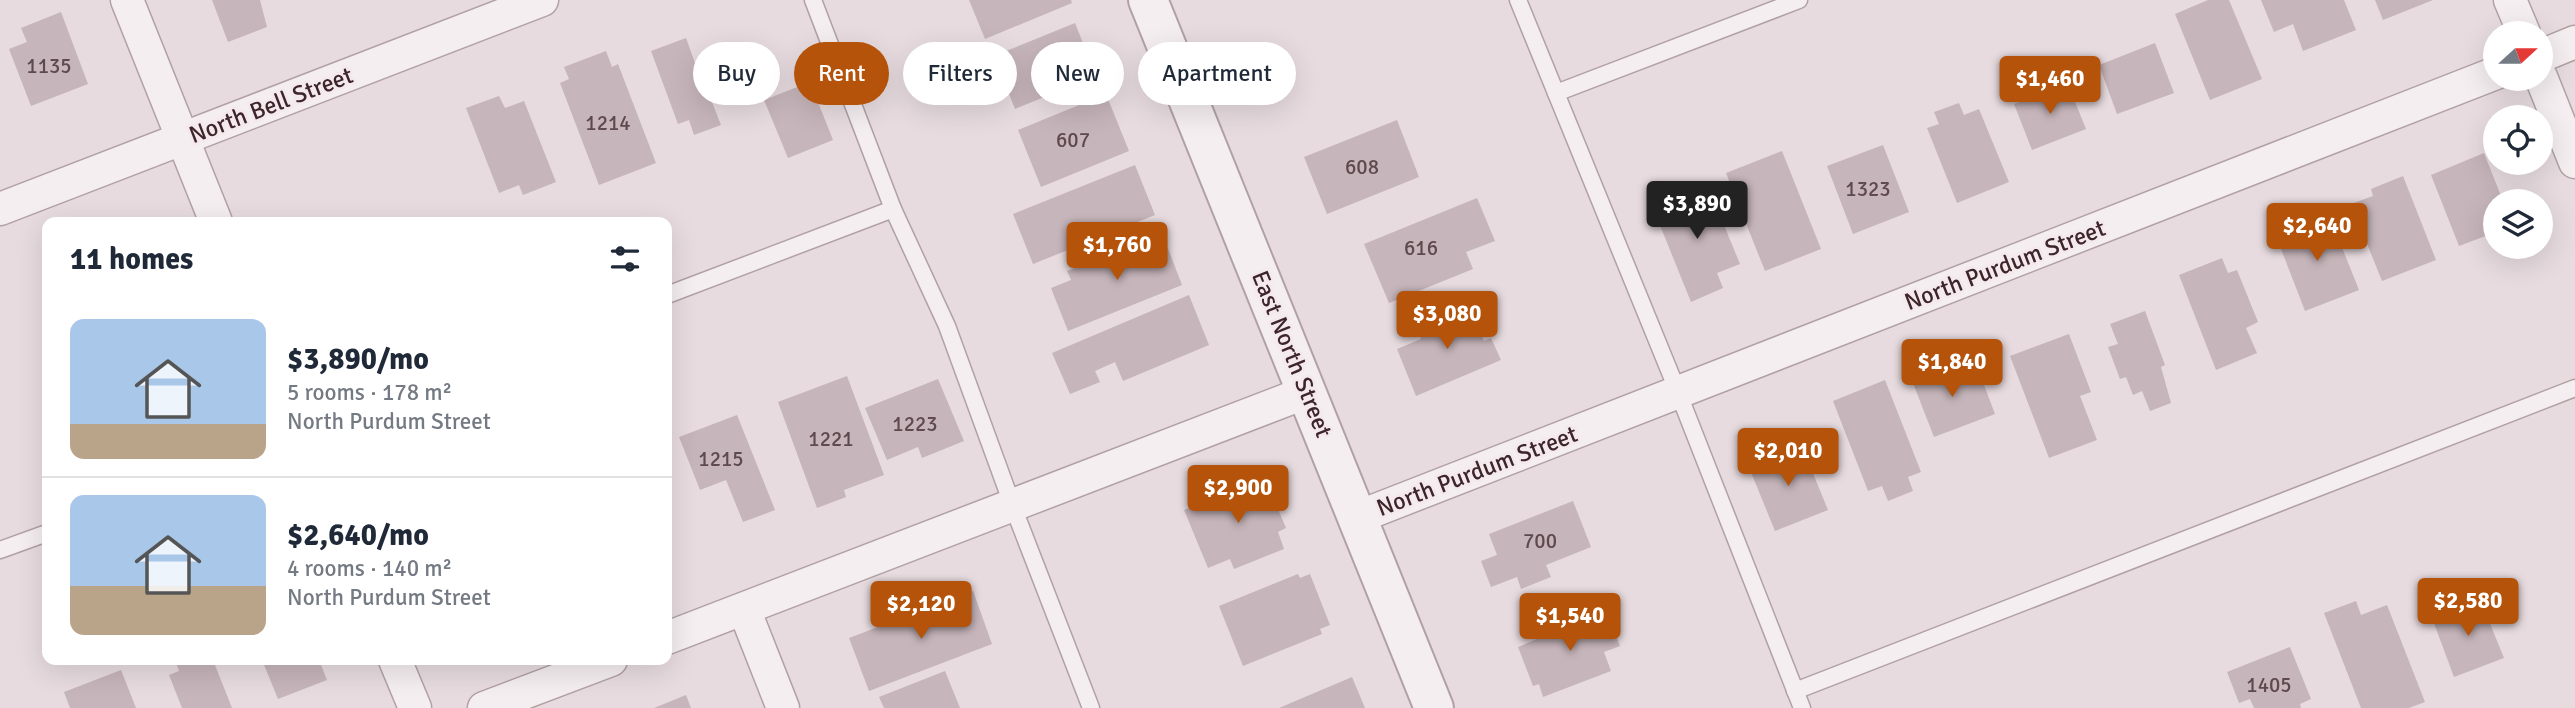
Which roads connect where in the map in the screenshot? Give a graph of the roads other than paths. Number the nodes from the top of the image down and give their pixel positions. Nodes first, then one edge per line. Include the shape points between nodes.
1 (127, 0) edge
2 (542, 0) edge
3 (813, 0) edge
4 (1148, 0) edge
5 (1518, 0) edge
6 (1799, 0) edge
7 (2510, 0) edge
8 (2519, 21) edge
9 (2575, 42) edge
10 (2553, 51) edge
11 (2483, 78) edge
12 (2547, 91) edge
13 (1556, 93) junction
14 (183, 139) junction
15 (2575, 163) edge
16 (0, 209) edge
17 (893, 209) junction
18 (214, 217) edge
19 (672, 293) edge
20 (2575, 388) edge
21 (1307, 392) junction
22 (1678, 392) junction
23 (1012, 505) junction
24 (1358, 517) junction
25 (42, 535) edge
26 (0, 550) edge
27 (744, 609) junction
28 (672, 636) edge
29 (397, 665) edge
30 (598, 665) edge
31 (1795, 691) junction
32 (415, 708) edge
33 (484, 708) edge
34 (783, 708) edge
35 (1091, 708) edge
36 (1434, 708) edge
37 (1802, 708) edge

1 - 14 street
2 - 14 street, North Bell Street
3 - 17 lane
4 - 21 street, East North Street
5 - 13 lane
6 - 13 lane
7 - 8 street
9 - 10 street
11 - 22 street, North Purdum Street
12 - 15 street
13 - 22 lane
14 - 16 street, North Bell Street
14 - 18 street
17 - 19 lane
17 - 23 lane via 947,326
20 - 31 lane
21 - 23 street
21 - 24 street, East North Street
22 - 24 street, North Purdum Street
22 - 31 lane
23 - 27 street
23 - 35 lane
24 - 36 street, East North Street
25 - 26 lane
27 - 28 street
27 - 34 street
29 - 32 street
30 - 33 street
31 - 37 lane

